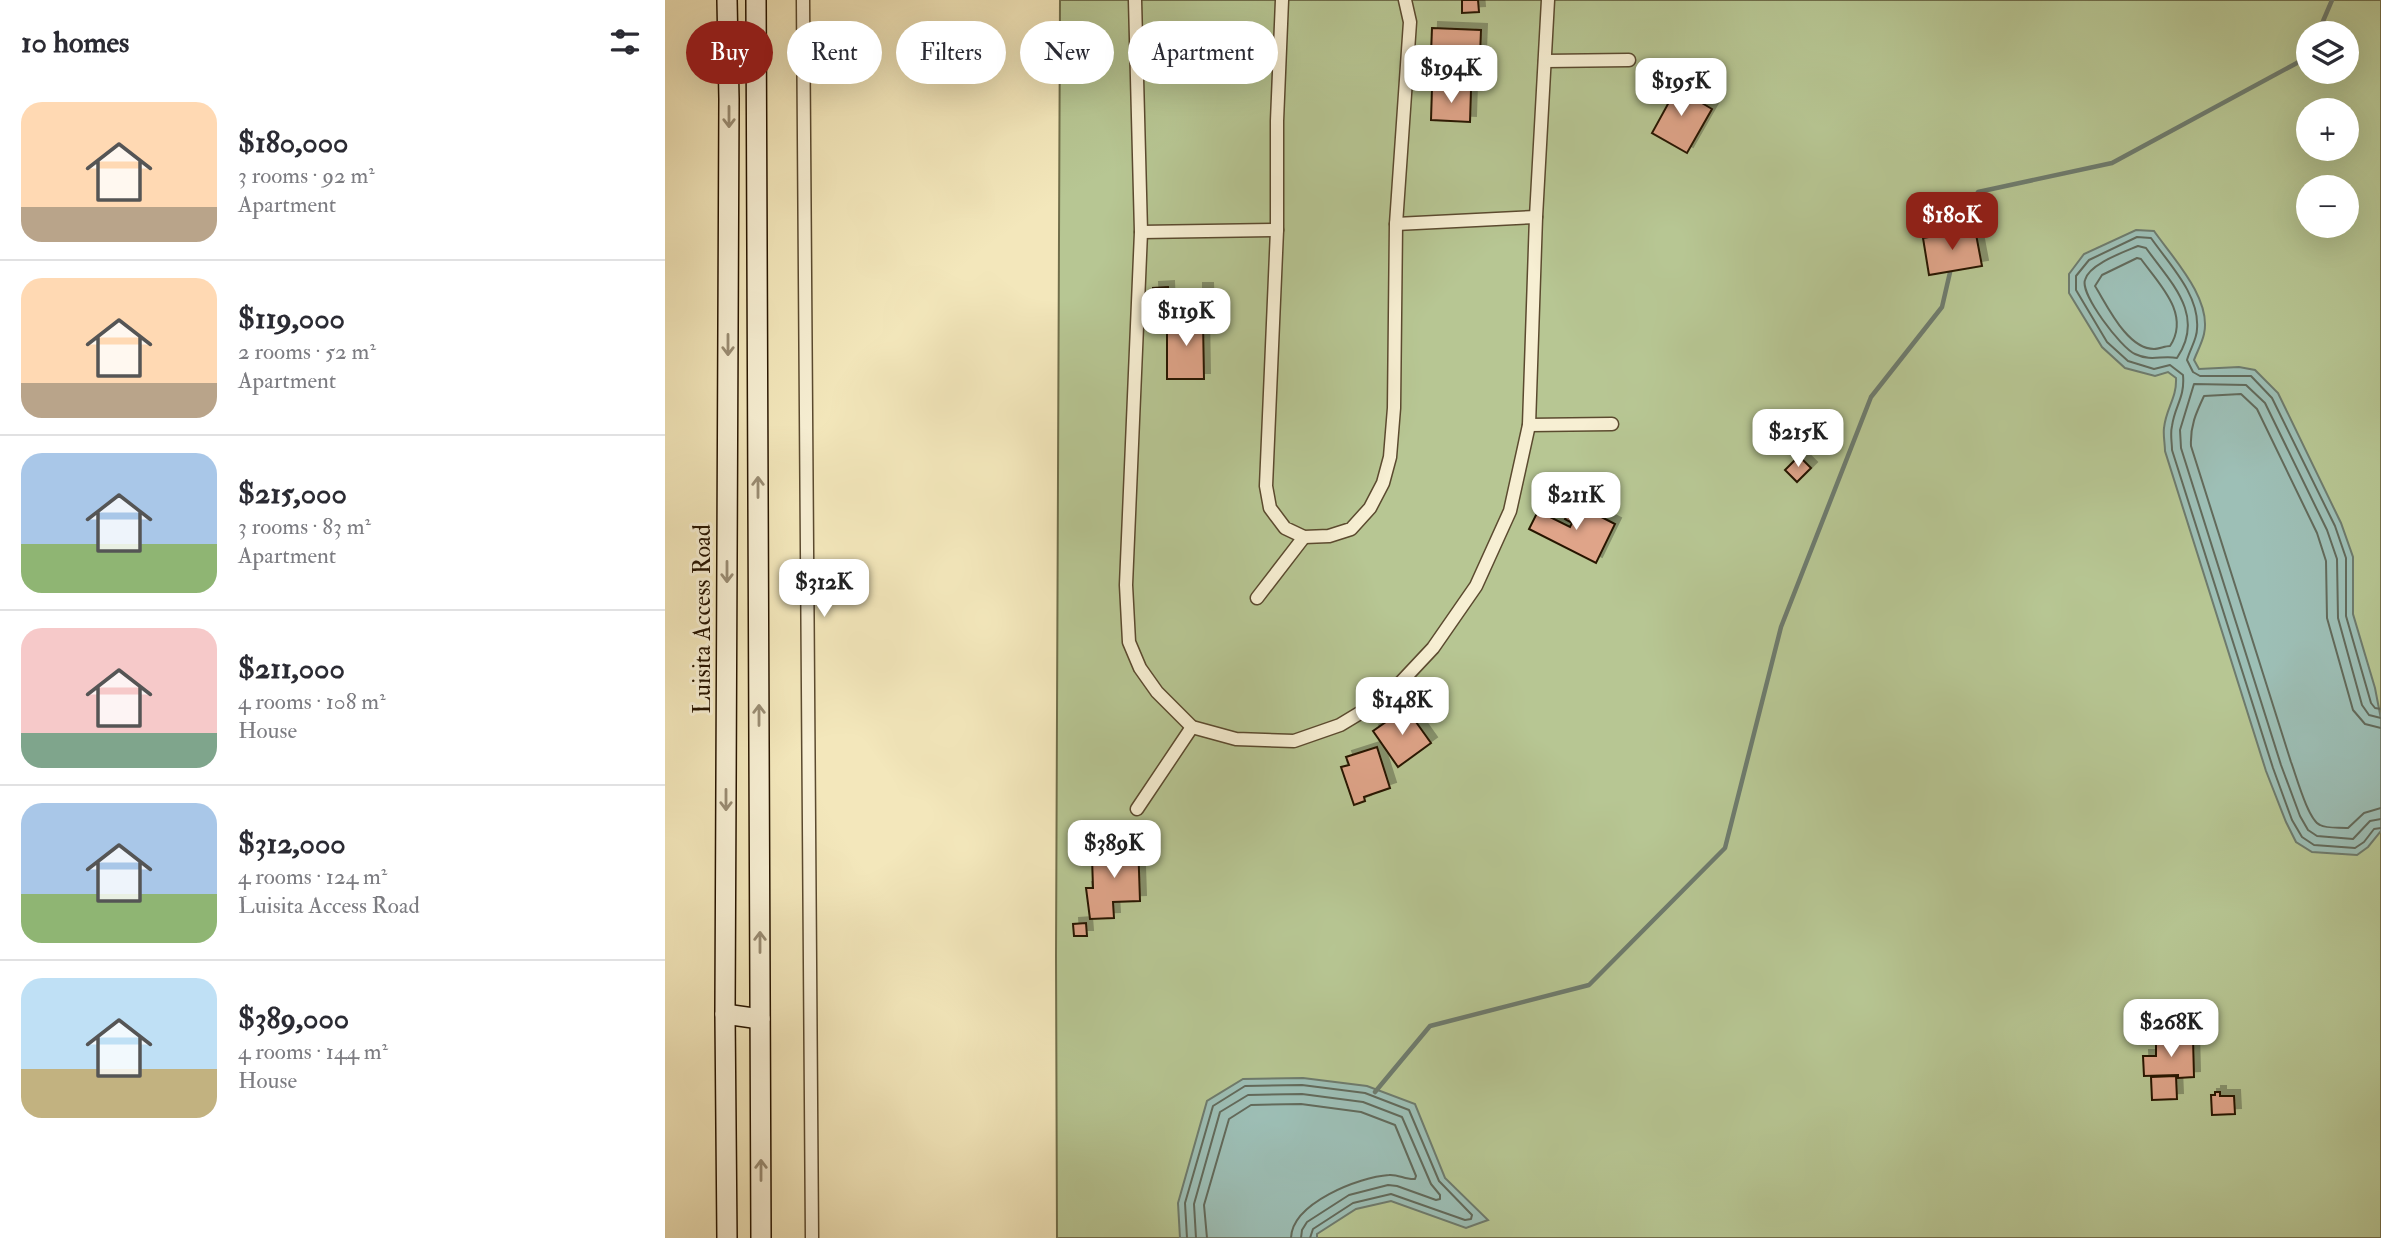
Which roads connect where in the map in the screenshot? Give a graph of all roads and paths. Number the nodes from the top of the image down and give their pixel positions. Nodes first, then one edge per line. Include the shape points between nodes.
1 (727, 0) edge
2 (755, 0) edge
3 (803, 0) edge
4 (1135, 0) edge
5 (1282, 0) edge
6 (1405, 0) edge
7 (1548, 0) edge
8 (1629, 60) dead end
9 (1545, 61) junction
10 (1536, 217) junction
11 (1396, 225) junction
12 (1277, 230) junction
13 (1141, 232) junction
14 (1612, 424) dead end
15 (1529, 425) junction
16 (1304, 537) junction
17 (1258, 598) dead end
18 (1192, 727) junction
19 (1137, 809) dead end
20 (725, 1014) junction
21 (760, 1019) junction
22 (727, 1238) edge
23 (761, 1238) edge
24 (812, 1238) edge

1 -> 20 main road, Luisita Access Road
21 -> 2 main road
3 - 24 street
4 - 13 street
5 - 12 street
6 - 11 street via 1410,22
7 - 9 street
8 - 9 street
9 - 10 street
10 - 11 street
10 - 15 street
11 - 16 street via 1394,408 1383,483 1352,528 1329,536
12 - 13 street
12 - 16 street via 1266,486 1270,508 1285,528
13 - 18 street via 1126,585 1129,642 1157,692
14 - 15 street
15 - 18 street via 1510,511 1476,586 1433,648 1388,696 1340,725 1294,741 1236,739
16 - 17 street
18 - 19 street
20 - 21 main road
20 - 22 main road, Luisita Access Road
23 -> 21 main road

